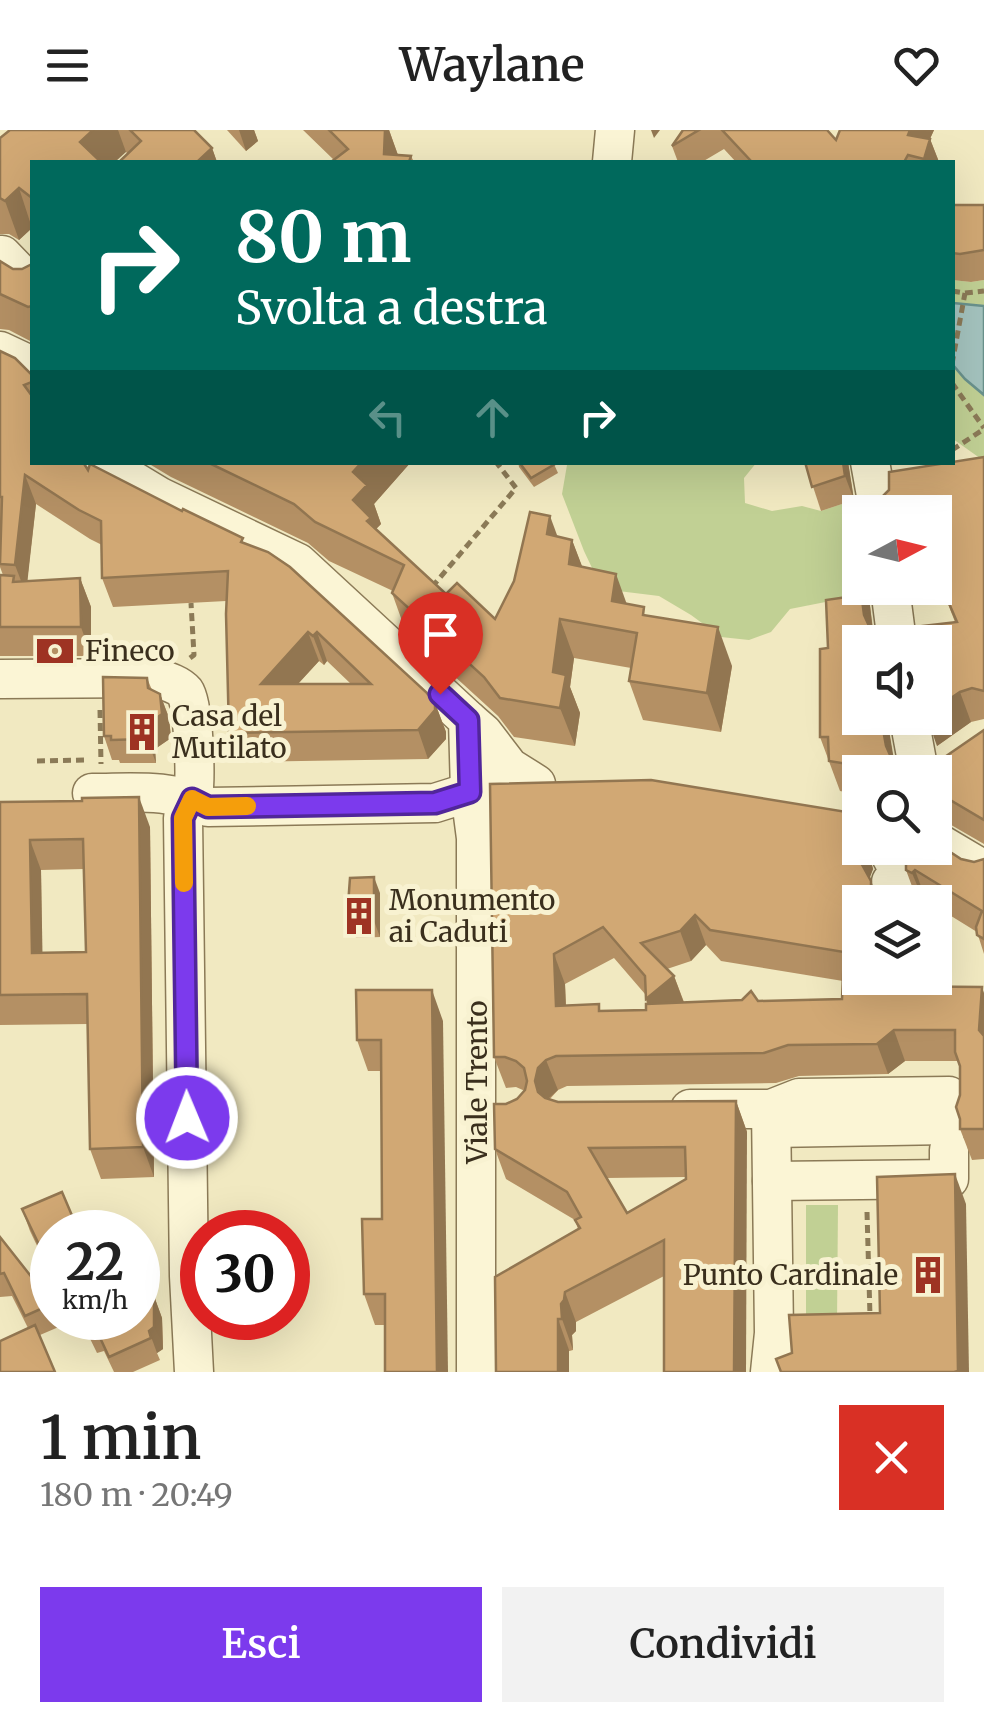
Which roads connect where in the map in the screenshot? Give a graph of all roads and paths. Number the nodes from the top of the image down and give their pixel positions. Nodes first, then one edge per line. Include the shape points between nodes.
1 (615, 130) edge
2 (612, 160) edge
3 (2, 255) edge
4 (30, 284) edge
5 (955, 291) edge
6 (984, 291) edge
7 (965, 293) junction
8 (955, 348) edge
9 (0, 351) edge
10 (30, 365) edge
11 (955, 388) edge
12 (984, 428) edge
13 (955, 448) edge
14 (107, 465) edge
15 (498, 465) edge
16 (871, 465) edge
17 (876, 495) edge
18 (423, 598) edge
19 (191, 603) dead end
20 (100, 678) junction
21 (156, 678) junction
22 (0, 680) edge
23 (468, 720) junction
24 (37, 761) dead end
25 (98, 775) junction
26 (574, 783) edge
27 (536, 784) junction
28 (470, 792) junction
29 (192, 799) junction
30 (952, 851) edge
31 (984, 870) edge
32 (660, 1109) edge
33 (516, 1111) edge
34 (476, 1112) junction
35 (777, 1134) junction
36 (958, 1159) edge
37 (866, 1180) junction
38 (870, 1331) edge
39 (772, 1361) edge
40 (194, 1372) edge
41 (476, 1372) edge

1 - 2 street
3 - 4 street
5 - 7 path
6 - 7 path
7 - 8 path
9 - 10 street
11 - 12 path
12 - 13 path
14 - 23 street via 298,563
15 - 18 path via 516,488
16 - 17 street
19 - 21 path via 194,655
20 - 21 street
20 - 22 street
20 - 25 path
21 - 29 street via 178,686 190,706
23 - 27 street via 510,767
23 - 28 street, Viale Trento
24 - 25 path
25 - 29 street
26 - 27 street
27 - 28 street
28 - 29 street via 416,804 208,807
28 - 34 street, Viale Trento via 476,838
29 - 40 street via 183,818
30 - 31 street
32 - 35 street
33 - 34 street
34 - 41 street, Viale Trento
35 - 36 street
35 - 36 street via 949,1096
35 - 37 street
35 - 39 street
36 - 37 street
37 - 38 path

